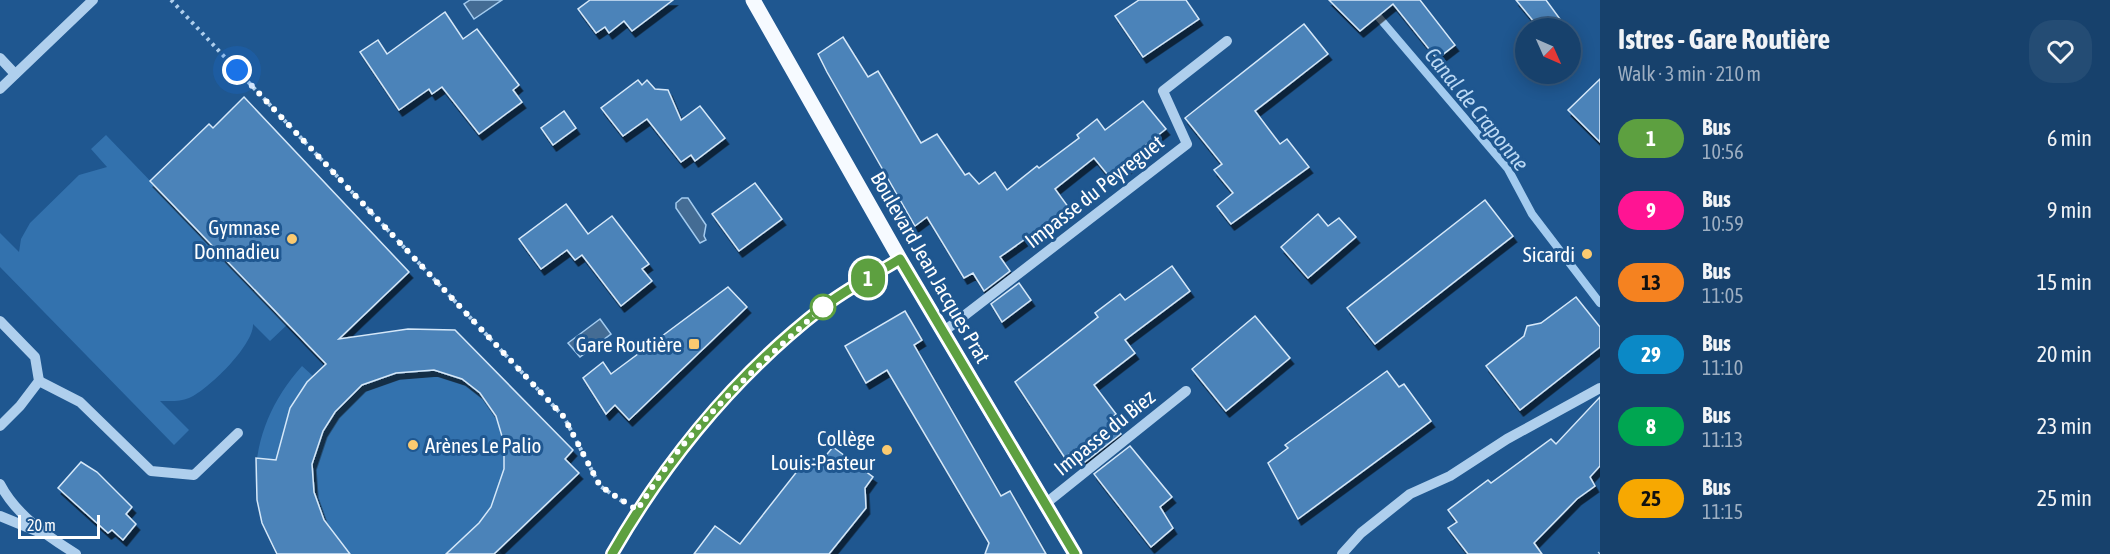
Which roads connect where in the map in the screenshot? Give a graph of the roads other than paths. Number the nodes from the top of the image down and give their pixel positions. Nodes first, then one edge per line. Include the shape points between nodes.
1 (93, 0) edge
2 (753, 0) edge
3 (1227, 41) dead end
4 (0, 58) edge
5 (15, 74) junction
6 (0, 89) edge
7 (900, 259) junction
8 (0, 321) edge
9 (943, 332) junction
10 (39, 381) junction
11 (1600, 388) edge
12 (1186, 391) dead end
13 (0, 426) edge
14 (238, 433) dead end
15 (0, 484) edge
16 (1045, 504) junction
17 (0, 516) edge
18 (47, 536) junction
19 (76, 554) edge
20 (612, 554) edge
21 (1075, 554) edge
22 (1342, 554) edge

1 - 5 street
2 - 7 main road, Boulevard Jean Jacques Prat
3 - 9 street, Impasse du Peyreguet via 1163,90 1187,144
4 - 5 street
5 - 6 street
7 - 9 main road, Boulevard Jean Jacques Prat
7 - 20 street via 823,307 766,357 688,440 637,510
8 - 10 street via 35,357
9 - 16 main road, Boulevard Jean Jacques Prat
10 - 13 street
10 - 14 street via 80,402 151,471 194,475
11 - 22 street via 1507,439 1450,476 1410,494 1361,533
12 - 16 street, Impasse du Biez
15 - 18 street via 7,497
16 - 21 main road, Boulevard Jean Jacques Prat
17 - 18 street
18 - 19 street

